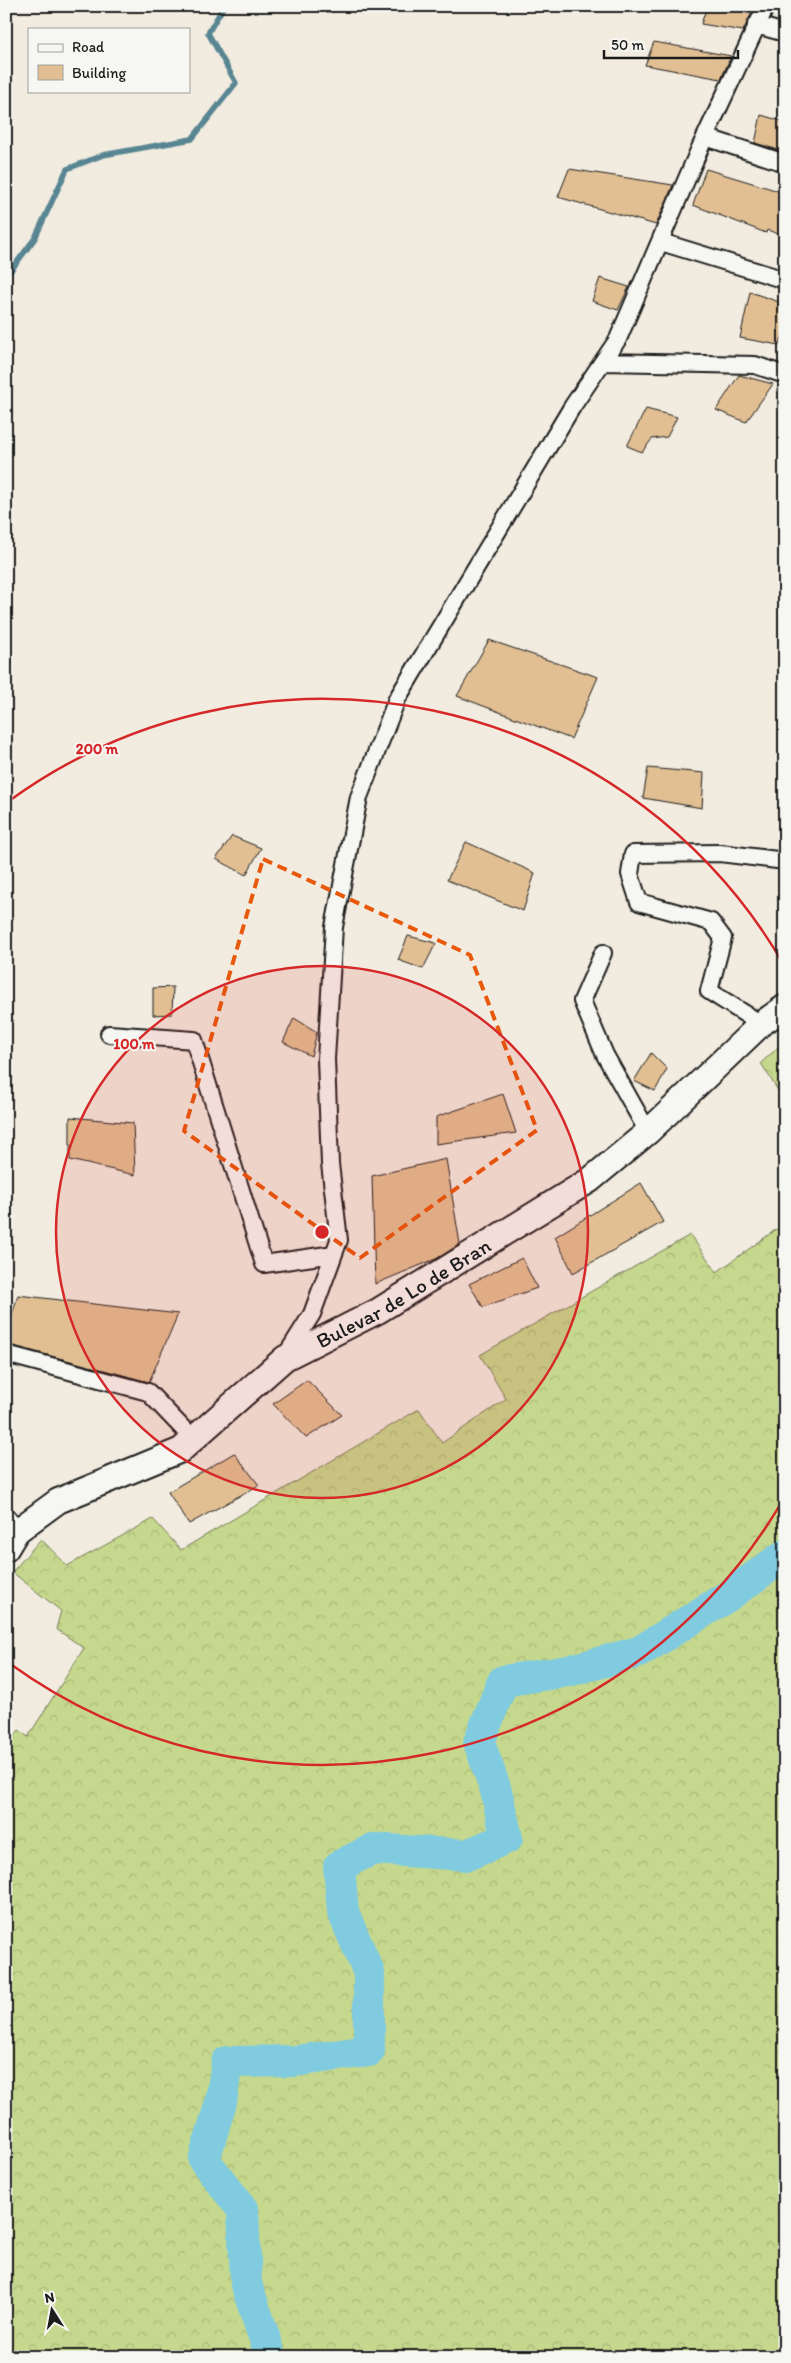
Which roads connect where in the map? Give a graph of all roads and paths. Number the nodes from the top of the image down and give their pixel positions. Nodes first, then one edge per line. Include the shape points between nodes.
1 (766, 6) edge
2 (756, 25) junction
3 (785, 33) edge
4 (705, 137) junction
5 (785, 162) edge
6 (661, 242) junction
7 (785, 280) edge
8 (602, 362) junction
9 (785, 375) edge
10 (785, 860) edge
11 (603, 953) dead end
12 (785, 1007) edge
13 (761, 1024) junction
14 (109, 1034) dead end
15 (648, 1132) junction
16 (334, 1254) junction
17 (6, 1354) edge
18 (285, 1358) junction
19 (193, 1439) junction
20 (10, 1532) edge

1 - 2 street
2 - 3 street
2 - 4 street
4 - 5 street
4 - 6 street
6 - 7 street
6 - 8 street via 618,339
8 - 9 street via 755,365
8 - 16 street via 397,700 359,797 334,926 326,1059 330,1164 339,1240
10 - 13 street via 720,853 633,854 630,874 639,902 711,922 723,938 709,991
11 - 15 street via 582,1001 605,1056
12 - 13 street, Bulevar de Lo de Bran
13 - 15 street, Bulevar de Lo de Bran
14 - 16 street via 194,1040 264,1264
15 - 18 street, Bulevar de Lo de Bran via 590,1180 471,1255 378,1311
16 - 18 street via 312,1314
17 - 19 street via 148,1392
18 - 19 street, Bulevar de Lo de Bran
19 - 20 street, Bulevar de Lo de Bran via 181,1450 58,1501

